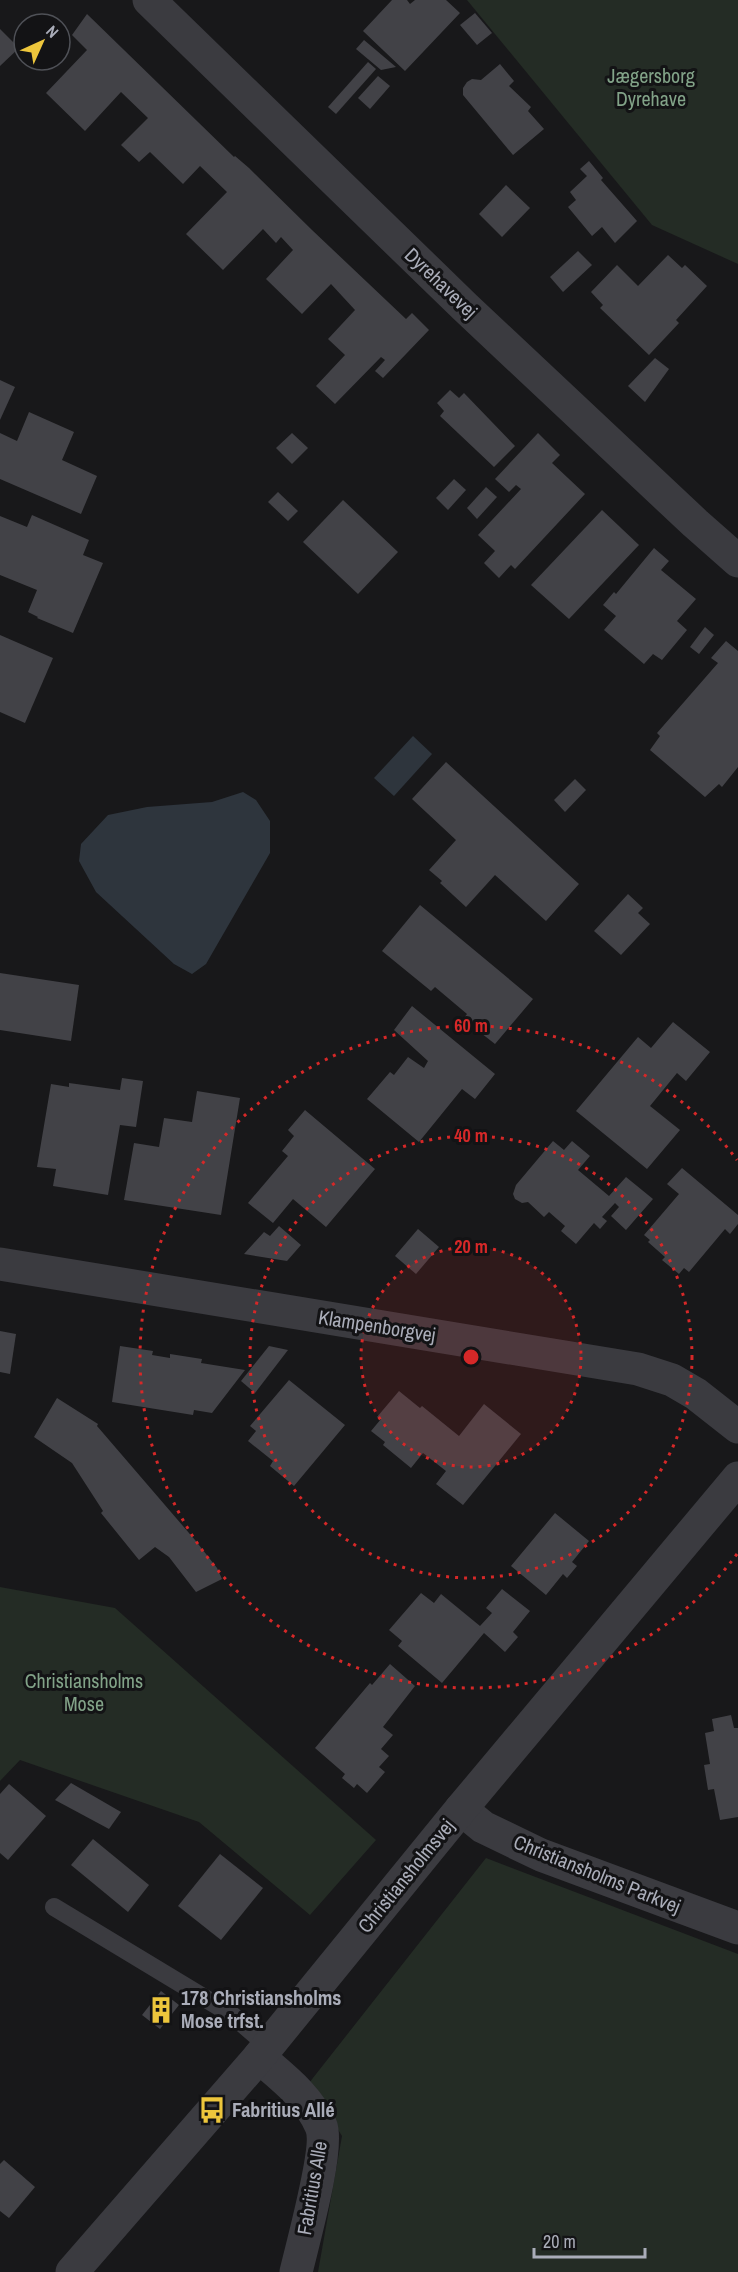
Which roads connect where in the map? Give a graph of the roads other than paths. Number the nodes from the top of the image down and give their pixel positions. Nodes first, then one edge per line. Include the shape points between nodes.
1 (149, 0) edge
2 (738, 561) edge
3 (0, 1264) edge
4 (738, 1427) edge
5 (738, 1478) edge
6 (462, 1809) junction
7 (54, 1907) dead end
8 (738, 1928) edge
9 (264, 2051) junction
10 (72, 2272) edge
11 (296, 2272) edge

1 - 2 street, Dyrehavevej via 465,307
3 - 4 street, Klampenborgvej via 638,1369 672,1380
5 - 6 street, Christiansholmsvej
6 - 8 street, Christiansholms Parkvej via 483,1827 541,1855
6 - 9 street, Christiansholmsvej
7 - 9 lane via 231,2014
9 - 10 street, Christiansholmsvej
9 - 11 street, Fabritius Alle via 299,2091 322,2127 322,2160

